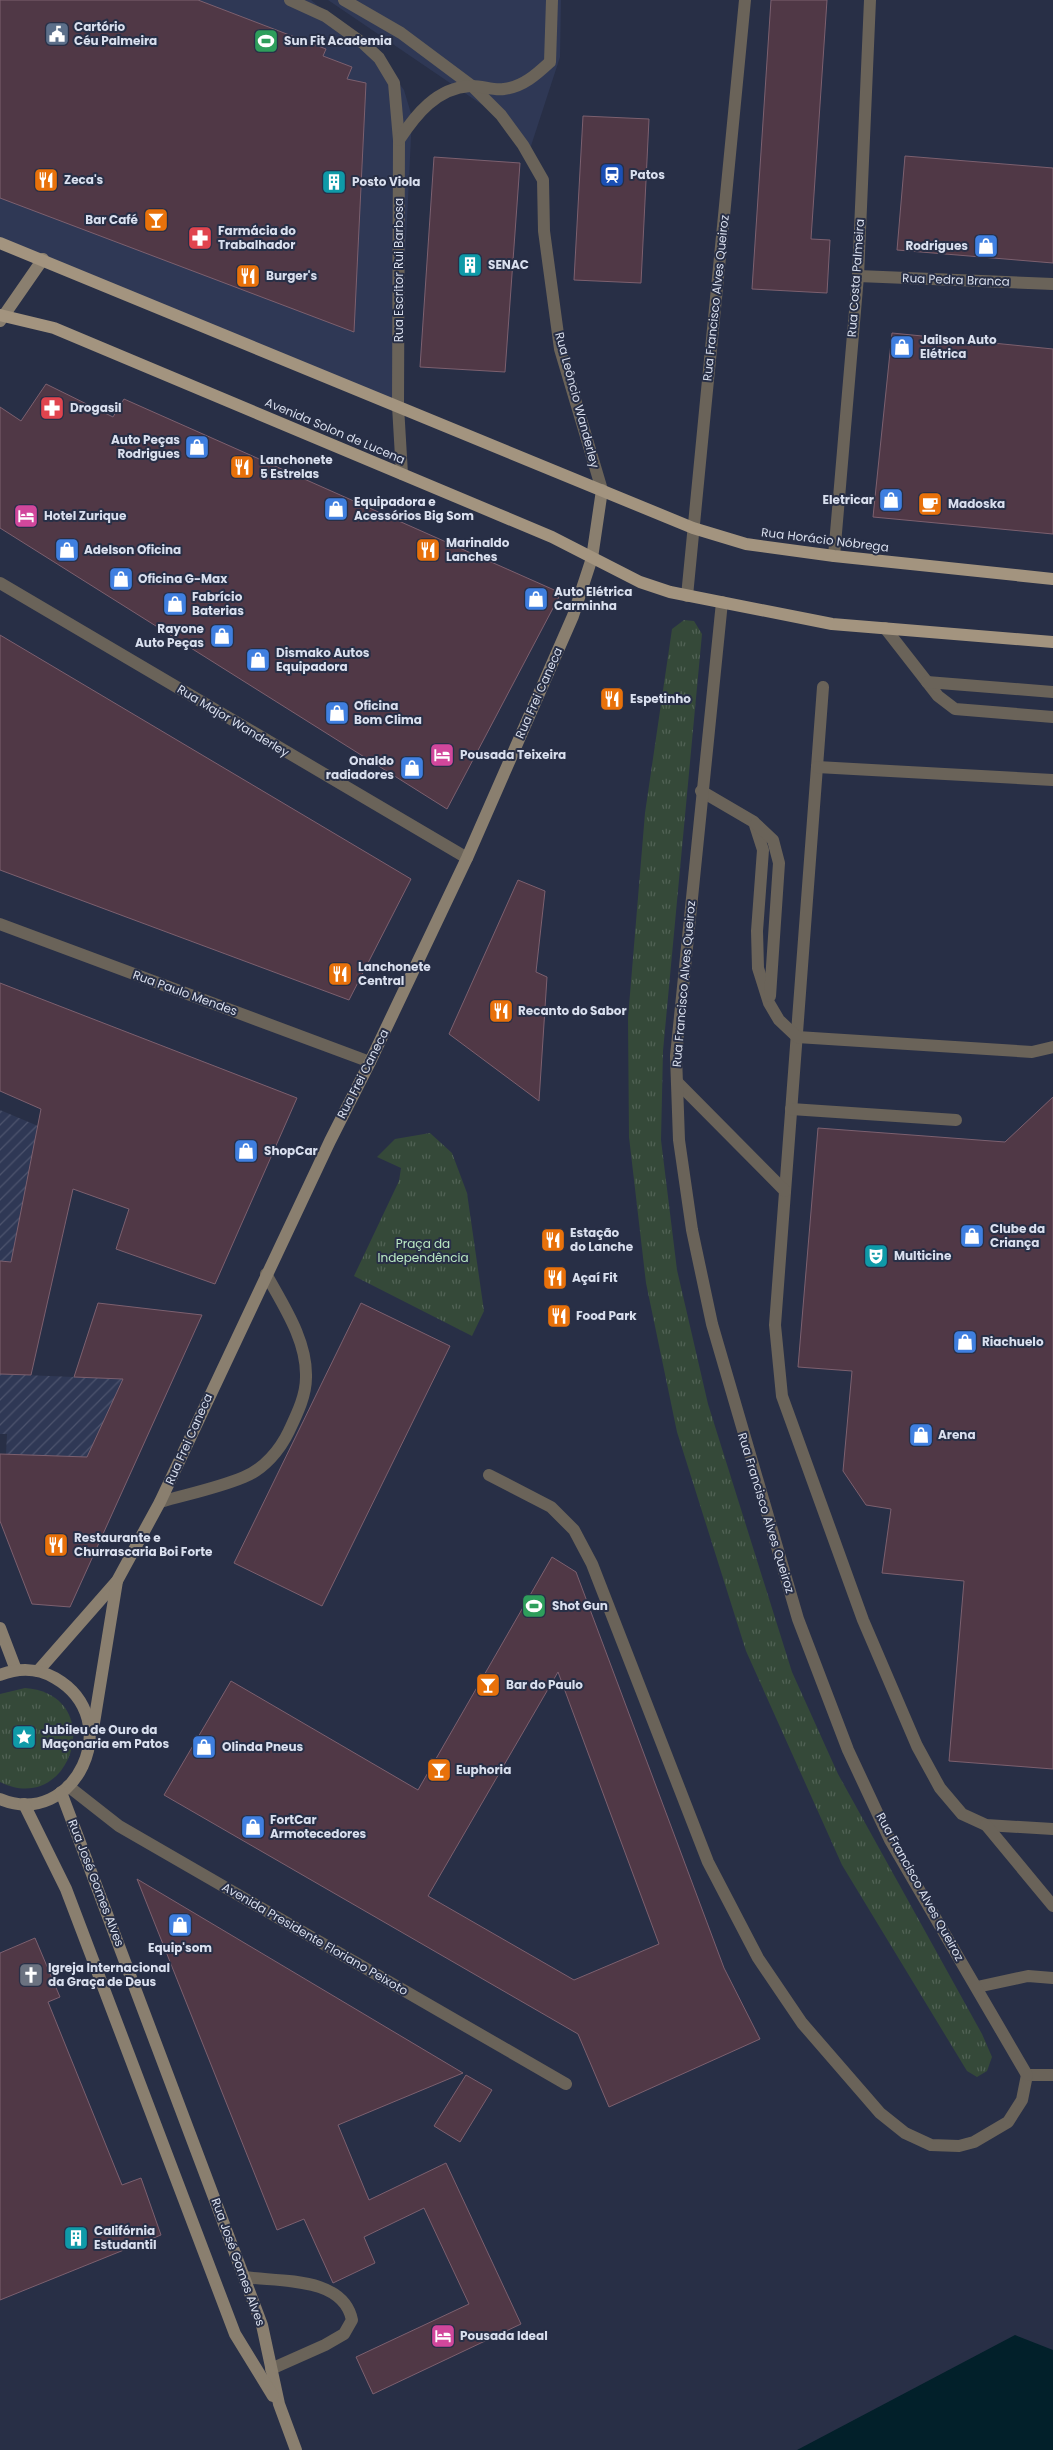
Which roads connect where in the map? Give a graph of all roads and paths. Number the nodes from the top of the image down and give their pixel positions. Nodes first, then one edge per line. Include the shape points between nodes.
1 (290, 0) edge
2 (344, 0) edge
3 (552, 0) edge
4 (745, 0) edge
5 (870, 0) edge
6 (472, 86) junction
7 (399, 140) junction
8 (0, 243) edge
9 (43, 258) junction
10 (858, 276) junction
11 (1053, 284) edge
12 (1, 317) edge
13 (398, 406) junction
14 (402, 474) junction
15 (602, 490) junction
16 (694, 528) junction
17 (834, 556) junction
18 (592, 558) junction
19 (1053, 578) edge
20 (0, 583) edge
21 (687, 596) junction
22 (722, 602) junction
23 (885, 628) junction
24 (1053, 642) edge
25 (927, 682) junction
26 (823, 687) dead end
27 (1053, 692) edge
28 (1053, 717) edge
29 (817, 766) junction
30 (1053, 780) edge
31 (701, 791) junction
32 (467, 858) junction
33 (0, 924) edge
34 (796, 1037) junction
35 (1053, 1047) edge
36 (370, 1062) junction
37 (677, 1082) junction
38 (791, 1110) junction
39 (956, 1120) dead end
40 (785, 1191) junction
41 (266, 1274) junction
42 (489, 1475) dead end
43 (160, 1502) junction
44 (117, 1581) junction
45 (0, 1628) edge
46 (16, 1670) junction
47 (38, 1671) junction
48 (0, 1675) edge
49 (91, 1738) junction
50 (64, 1789) junction
51 (0, 1799) edge
52 (24, 1804) junction
53 (986, 1825) junction
54 (1053, 1829) edge
55 (1053, 1906) edge
56 (1053, 1978) edge
57 (978, 1987) junction
58 (1027, 2075) junction
59 (1053, 2075) edge
60 (566, 2084) dead end
61 (244, 2277) junction
62 (271, 2369) junction
63 (279, 2404) junction
64 (296, 2450) edge

1 - 7 street, Rua Escritor Rui Barbosa via 326,16 379,58 394,83
2 - 6 street, Rua Leôncio Wanderley via 400,33
3 - 6 street via 550,62 530,80 504,89
4 - 16 street, Rua Francisco Alves Queiroz
5 - 10 street, Rua Costa Palmeira
6 - 7 street via 459,87 429,103 417,113
6 - 15 street, Rua Leôncio Wanderley via 501,115 543,180 544,231 560,349
7 - 13 street, Rua Escritor Rui Barbosa
8 - 9 main road
9 - 12 main road
9 - 13 main road
10 - 11 street, Rua Pedra Branca
10 - 17 street, Rua Costa Palmeira
12 - 14 main road, Avenida Solon de Lucena via 54,328
13 - 14 street, Rua Escritor Rui Barbosa
13 - 15 main road
14 - 18 main road, Avenida Solon de Lucena
15 - 16 main road, Rua Horácio Nóbrega
15 - 18 main road, Rua Leôncio Wanderley
16 - 17 main road, Rua Horácio Nóbrega via 746,544
16 - 21 street, Rua Francisco Alves Queiroz
17 - 19 main road, Rua Horácio Nóbrega
18 - 21 main road, Avenida Solon de Lucena via 653,587
18 - 32 main road, Rua Frei Caneca via 573,616
20 - 32 street, Rua Major Wanderley
21 - 22 main road
22 - 23 main road via 832,624
22 - 31 street, Rua Francisco Alves Queiroz
23 - 24 main road
23 - 25 street
25 - 27 street
25 - 28 street via 944,702 954,708
26 - 29 street
29 - 30 street
29 - 34 street
31 - 34 street via 754,822 773,840 779,863 769,1003 779,1020
31 - 37 street, Rua Francisco Alves Queiroz via 676,1056
32 - 36 main road, Rua Frei Caneca
33 - 36 street, Rua Paulo Mendes
34 - 35 street via 1032,1052
34 - 38 street
36 - 41 main road, Rua Frei Caneca
37 - 40 street
37 - 57 street, Rua Francisco Alves Queiroz via 679,1140 692,1230 712,1324 798,1620 848,1750 890,1840
38 - 39 street
38 - 40 street
40 - 53 street via 775,1325 782,1396 863,1620 917,1746 940,1788 962,1814
41 - 43 main road, Rua Frei Caneca
41 - 43 street via 294,1327 302,1353 306,1377 302,1405 270,1460 246,1476
42 - 58 street via 551,1507 574,1530 592,1564 708,1862 758,1958 802,2023 880,2113 905,2133 932,2145 959,2146 984,2138 1008,2122 1022,2100
43 - 44 main road, Rua Frei Caneca
44 - 47 main road, Rua Frei Caneca
44 - 49 main road, Rua Frei Caneca
45 - 46 main road
46 - 47 main road
46 - 48 main road
47 - 49 main road via 62,1682 80,1700 90,1725
49 - 50 main road, Rua Frei Caneca via 82,1769
50 - 52 main road via 46,1800
50 - 60 street, Avenida Presidente Floriano Peixoto via 119,1826
50 - 61 main road, Rua José Gomes Alves
51 - 52 main road
52 - 63 main road via 66,1889 235,2334
53 - 54 street
53 - 55 street
56 - 57 street via 1028,1976
57 - 58 street, Rua Francisco Alves Queiroz
58 - 59 street
61 - 62 main road, Rua José Gomes Alves via 262,2325
61 - 62 street via 326,2289 350,2309 352,2320 344,2334
62 - 63 main road, Rua José Gomes Alves
63 - 64 main road

